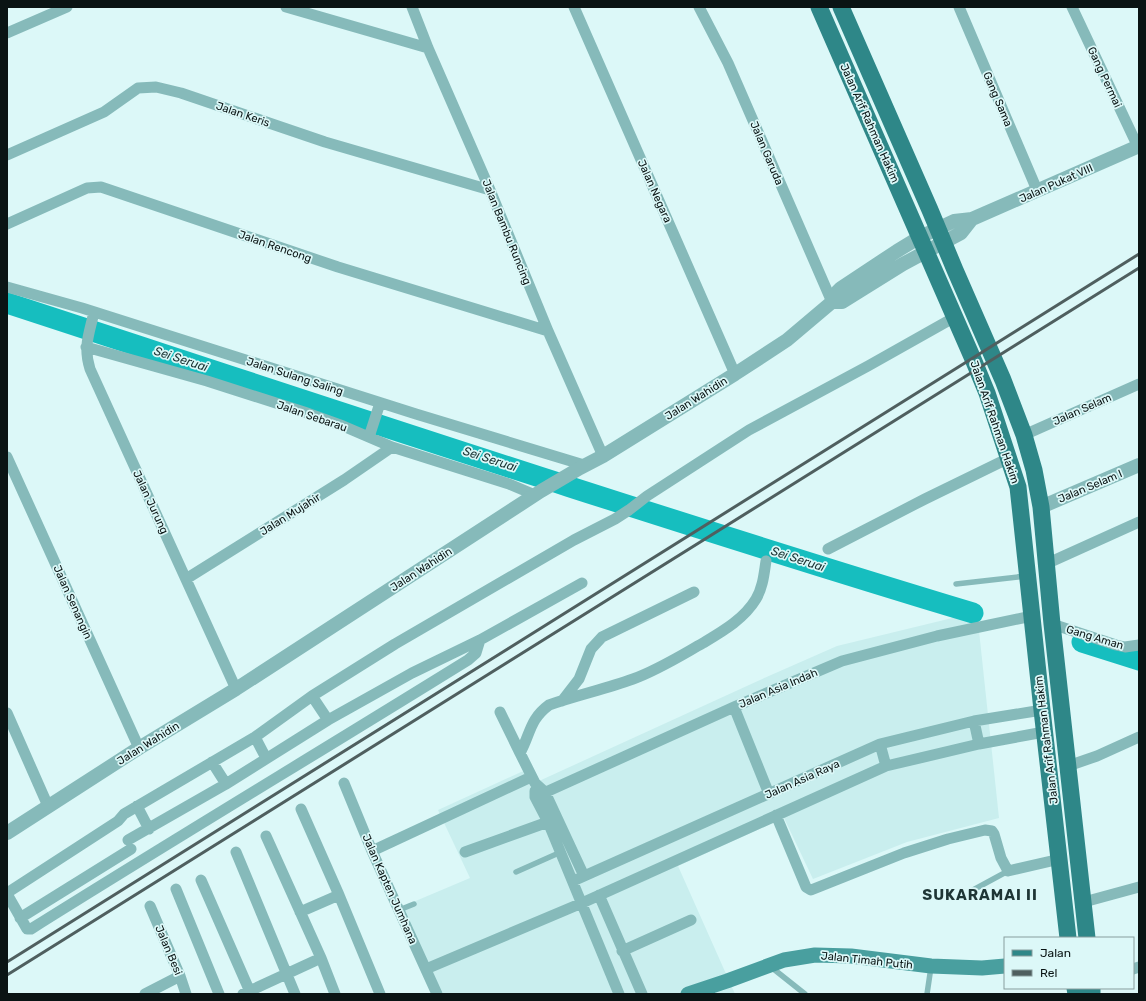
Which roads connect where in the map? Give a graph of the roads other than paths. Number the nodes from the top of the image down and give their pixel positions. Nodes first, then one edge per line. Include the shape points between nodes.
1 (67, 7) edge
2 (286, 7) edge
3 (412, 7) edge
4 (699, 7) edge
5 (819, 7) edge
6 (841, 7) edge
7 (959, 7) edge
8 (1072, 7) edge
9 (578, 8) edge
10 (7, 33) edge
11 (428, 48) junction
12 (1138, 146) edge
13 (7, 155) edge
14 (490, 190) junction
15 (1037, 190) junction
16 (7, 224) edge
17 (941, 235) junction
18 (923, 244) junction
19 (7, 287) edge
20 (832, 302) junction
21 (93, 316) junction
22 (955, 317) junction
23 (548, 331) junction
24 (87, 342) junction
25 (735, 374) junction
26 (1139, 384) edge
27 (380, 406) junction
28 (370, 433) junction
29 (1024, 435) junction
30 (392, 447) junction
31 (603, 456) junction
32 (7, 457) edge
33 (1009, 458) junction
34 (1139, 465) edge
35 (582, 467) junction
36 (538, 493) junction
37 (1041, 507) junction
38 (1139, 522) edge
39 (828, 549) dead end
40 (766, 561) dead end
41 (1046, 564) junction
42 (1028, 576) junction
43 (186, 579) junction
44 (582, 583) dead end
45 (956, 584) dead end
46 (694, 592) dead end
47 (1032, 616) junction
48 (1052, 624) junction
49 (480, 640) junction
50 (1139, 646) edge
51 (236, 689) junction
52 (312, 696) junction
53 (562, 701) junction
54 (734, 707) junction
55 (1042, 710) junction
56 (500, 712) dead end
57 (7, 713) edge
58 (328, 720) junction
59 (974, 721) junction
60 (1044, 732) junction
61 (255, 737) junction
62 (1139, 737) edge
63 (880, 744) junction
64 (979, 744) junction
65 (140, 748) junction
66 (520, 753) junction
67 (266, 758) junction
68 (212, 762) junction
69 (886, 766) junction
70 (1068, 766) junction
71 (533, 780) junction
72 (344, 783) dead end
73 (226, 784) junction
74 (540, 794) junction
75 (769, 794) junction
76 (48, 806) junction
77 (137, 806) junction
78 (301, 809) dead end
79 (776, 815) junction
80 (548, 822) junction
81 (149, 829) junction
82 (7, 833) edge
83 (266, 836) dead end
84 (372, 851) junction
85 (236, 852) dead end
86 (465, 852) dead end
87 (560, 852) junction
88 (1060, 859) junction
89 (1008, 871) junction
90 (516, 872) dead end
91 (584, 876) junction
92 (201, 880) dead end
93 (573, 881) junction
94 (1139, 887) edge
95 (176, 889) dead end
96 (973, 890) dead end
97 (7, 894) edge
98 (339, 895) junction
99 (599, 895) junction
100 (1084, 902) junction
101 (582, 903) junction
102 (414, 904) dead end
103 (150, 906) dead end
104 (399, 910) junction
105 (300, 912) junction
106 (20, 918) junction
107 (691, 920) dead end
108 (1068, 937) edge
109 (1087, 937) edge
110 (622, 951) junction
111 (321, 958) junction
112 (769, 966) junction
113 (931, 966) junction
114 (1004, 966) edge
115 (426, 969) junction
116 (287, 973) junction
117 (180, 976) junction
118 (248, 993) edge
119 (145, 994) edge
120 (186, 994) edge
121 (219, 994) edge
122 (295, 994) edge
123 (335, 994) edge
124 (380, 994) edge
125 (437, 994) edge
126 (619, 994) edge
127 (642, 994) edge
128 (688, 994) edge
129 (805, 994) edge
130 (927, 994) edge

1 - 10 street
2 - 11 street
3 - 11 street, Jalan Bambu Runcing
4 - 20 street, Jalan Garuda via 728,63
5 - 18 main road, Jalan Arif Rahman Hakim
6 - 17 main road, Jalan Arif Rahman Hakim
7 - 15 street, Gang Sama
8 - 12 street, Gang Permai
9 - 25 street, Jalan Negara
11 - 14 street, Jalan Bambu Runcing
12 - 15 street, Jalan Pukat VIII
13 - 14 street, Jalan Keris via 104,112 138,88 156,87 325,142
14 - 23 street, Jalan Bambu Runcing
15 - 17 street, Jalan Pukat VIII via 972,219 954,221
16 - 23 street, Jalan Rencong via 87,188 101,187 338,267
17 - 18 street, Jalan Wahidin
17 - 29 main road, Jalan Arif Rahman Hakim
18 - 20 street, Jalan Wahidin via 842,302
18 - 22 main road, Jalan Arif Rahman Hakim
19 - 21 street, Jalan Sulang Saling
20 - 25 street, Jalan Wahidin via 787,340
21 - 24 street, Jalan Jurung
21 - 27 street, Jalan Sulang Saling
22 - 33 main road, Jalan Arif Rahman Hakim via 987,393
22 - 52 street via 756,426 647,496 615,520 574,540 395,644
23 - 31 street, Jalan Bambu Runcing
24 - 28 street, Jalan Sebarau
24 - 43 street, Jalan Jurung via 86,354 90,369
25 - 31 street, Jalan Wahidin
26 - 29 street, Jalan Selam
27 - 28 street
27 - 35 street, Jalan Sulang Saling
28 - 30 street, Jalan Sebarau
29 - 37 main road, Jalan Arif Rahman Hakim
30 - 36 street, Jalan Sebarau
30 - 43 street, Jalan Mujahir
31 - 35 street, Jalan Wahidin
32 - 65 street, Jalan Senangin
33 - 39 street
33 - 42 main road, Jalan Arif Rahman Hakim via 1018,487
34 - 37 street, Jalan Selam I
35 - 36 street, Jalan Wahidin
36 - 51 street, Jalan Wahidin
37 - 41 main road, Jalan Arif Rahman Hakim
38 - 41 street
40 - 53 street via 764,578 758,594 736,622 653,671
41 - 48 main road, Jalan Arif Rahman Hakim
42 - 45 lane
42 - 47 main road, Jalan Arif Rahman Hakim
43 - 51 street, Jalan Jurung
44 - 49 street
46 - 53 street via 602,637 591,649 579,679
47 - 54 street, Jalan Asia Indah via 937,636 842,661
47 - 55 main road, Jalan Arif Rahman Hakim
48 - 50 street, Gang Aman via 1116,645
48 - 70 main road, Jalan Arif Rahman Hakim
49 - 58 street via 412,673
49 - 106 street via 476,653 468,660 31,929 27,929
51 - 65 street, Jalan Wahidin
52 - 58 street
52 - 61 street
53 - 66 street via 540,712
54 - 74 street, Jalan Asia Indah
54 - 75 street
55 - 59 street, Jalan Asia Raya
55 - 60 main road, Jalan Arif Rahman Hakim
56 - 66 street
57 - 76 street
58 - 67 street
59 - 63 street, Jalan Asia Raya
59 - 64 street
60 - 64 street, Jalan Asia Raya
60 - 88 main road, Jalan Arif Rahman Hakim
61 - 67 street
61 - 68 street
62 - 70 street
63 - 69 street
63 - 75 street, Jalan Asia Raya
64 - 69 street, Jalan Asia Raya
65 - 76 street, Jalan Wahidin
66 - 71 street
67 - 73 street
68 - 73 street
68 - 77 street
69 - 79 street, Jalan Asia Raya
70 - 100 main road, Jalan Arif Rahman Hakim
71 - 74 street
71 - 84 street
72 - 84 street, Jalan Kapten Jumhana
73 - 81 street
74 - 80 street
74 - 91 street
75 - 91 street, Jalan Asia Raya
76 - 82 street, Jalan Wahidin
77 - 81 street
77 - 97 street
78 - 98 street
79 - 89 street via 806,886 811,890 904,852 985,830 994,834
79 - 99 street, Jalan Asia Raya
80 - 86 street
80 - 87 street
81 - 106 street
83 - 105 street
84 - 104 street, Jalan Kapten Jumhana
85 - 116 street
87 - 90 lane
87 - 93 street
88 - 89 street
88 - 108 main road, Jalan Arif Rahman Hakim
89 - 96 lane
91 - 93 street, Jalan Asia Raya
92 - 118 street
93 - 101 street
94 - 100 street
95 - 121 street
97 - 106 street
98 - 105 street
98 - 124 street
99 - 101 street, Jalan Asia Raya
99 - 110 street
100 - 109 main road, Jalan Arif Rahman Hakim
101 - 115 street, Jalan Asia Raya
101 - 126 street
102 - 104 lane
103 - 117 street, Jalan Besi
104 - 115 street, Jalan Kapten Jumhana
105 - 111 street
107 - 110 street
110 - 127 street
111 - 116 street
111 - 123 street
112 - 113 main road, Jalan Timah Putih via 784,960 816,954
112 - 128 main road, Jalan Timah Putih
112 - 129 lane
113 - 114 main road, Jalan Timah Putih
113 - 130 lane
115 - 125 street, Jalan Kapten Jumhana
116 - 118 street
116 - 122 street
117 - 119 street
117 - 120 street, Jalan Besi

